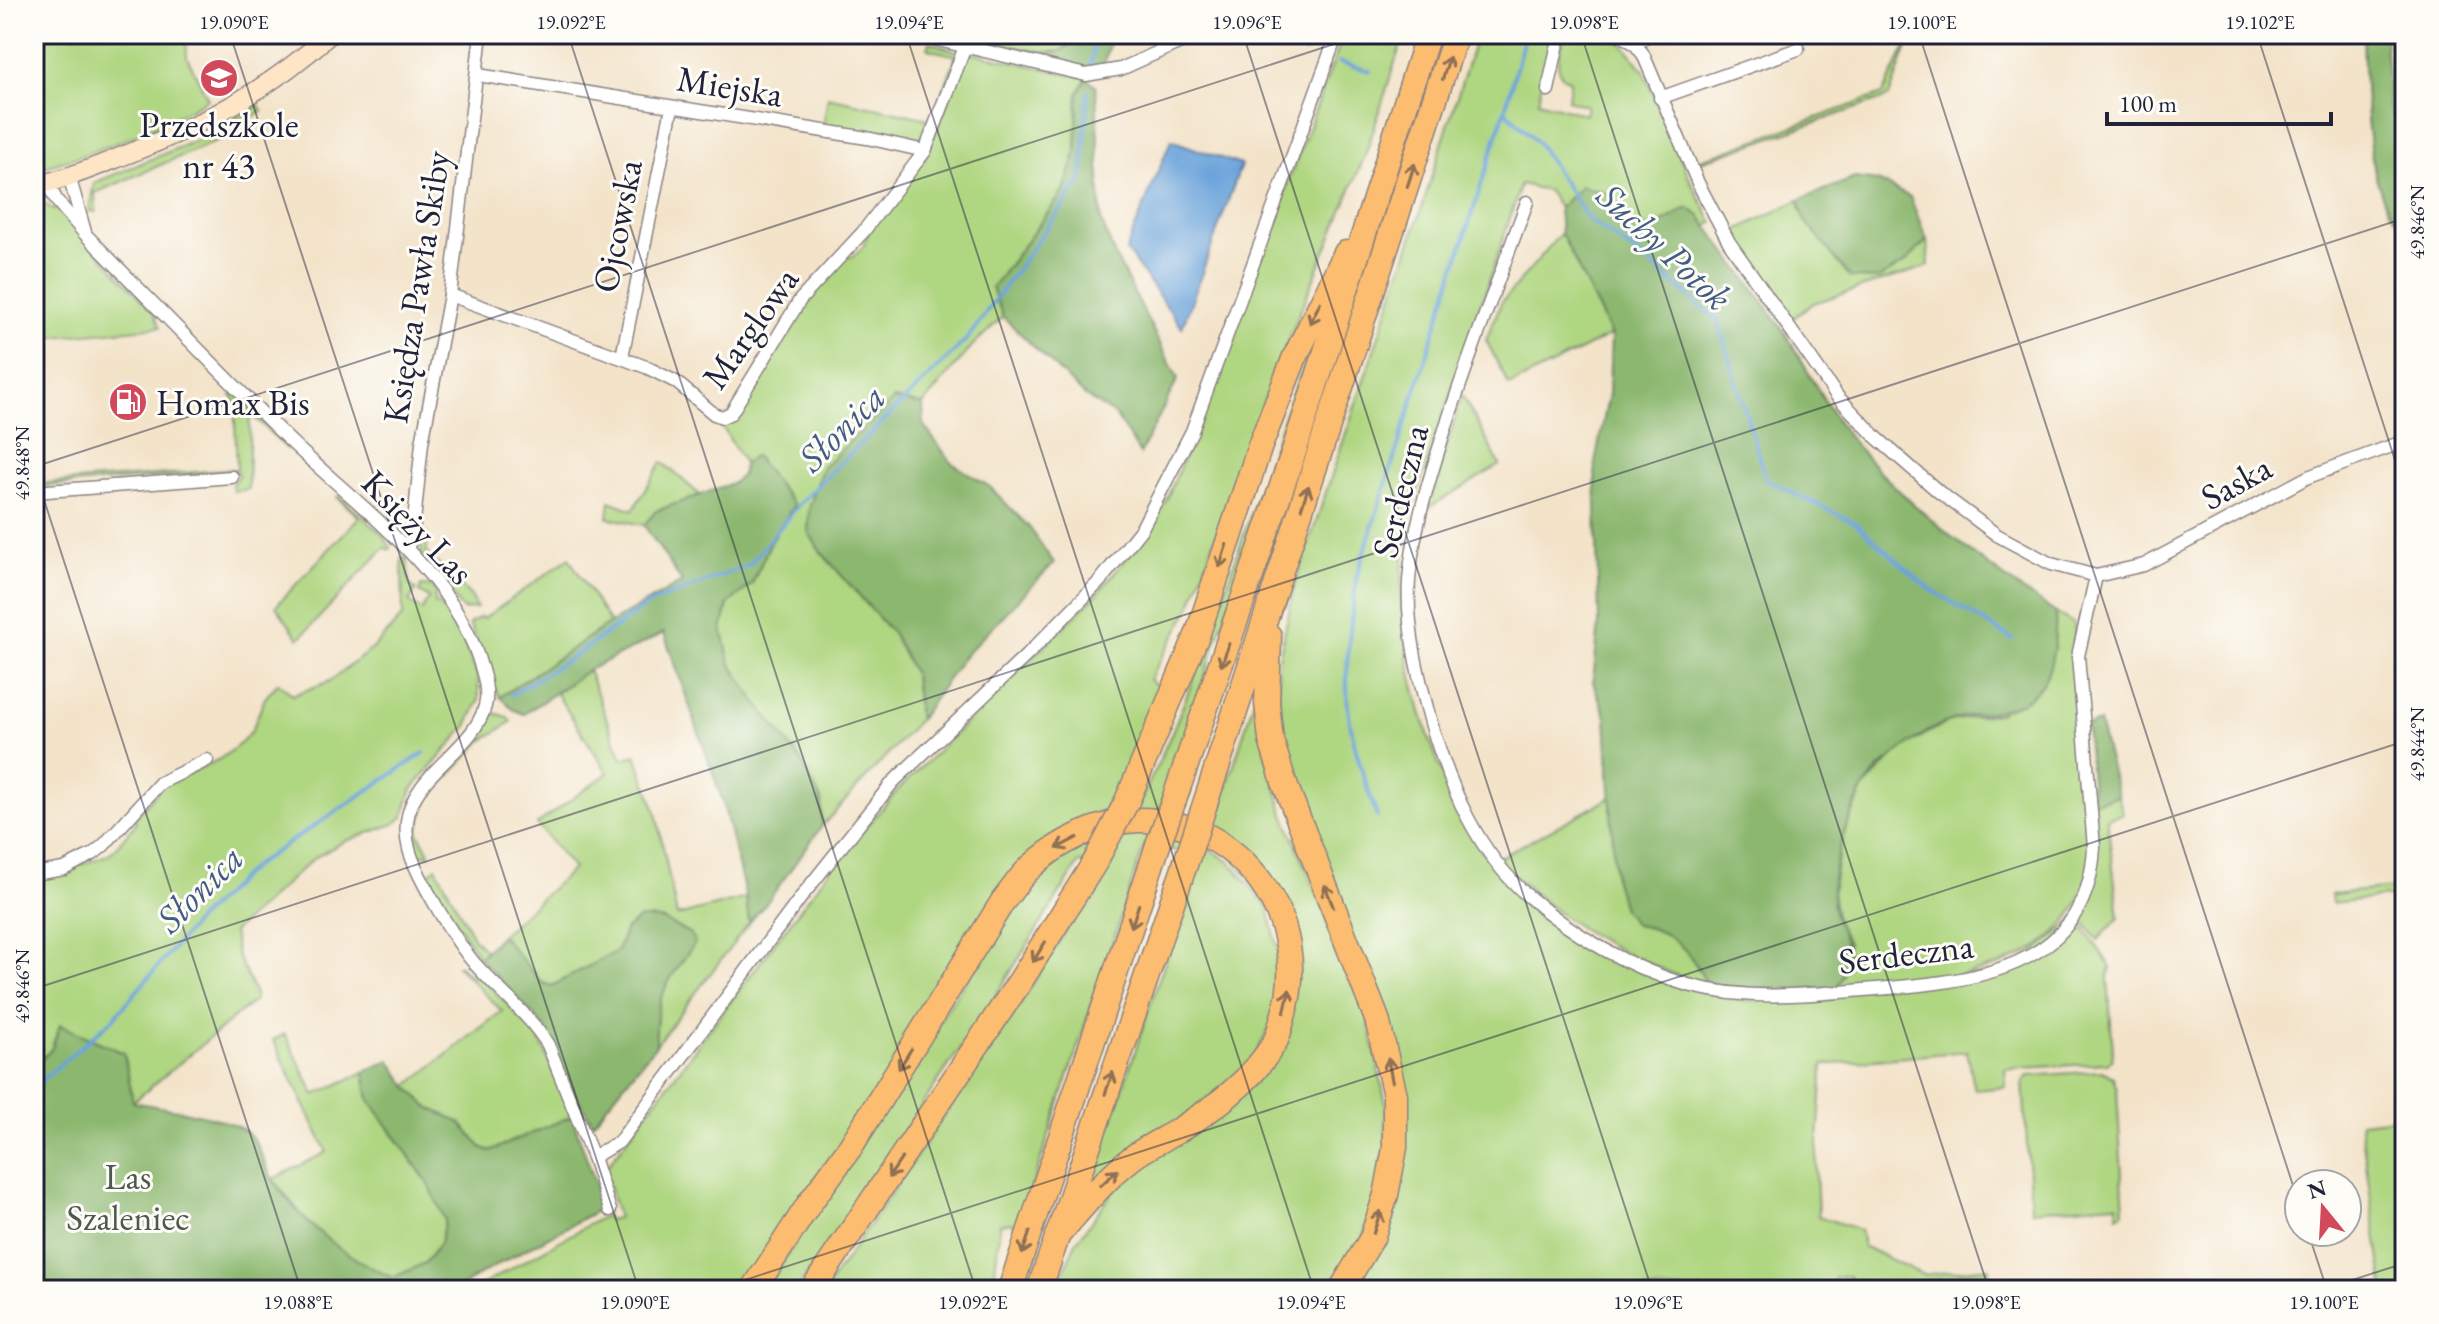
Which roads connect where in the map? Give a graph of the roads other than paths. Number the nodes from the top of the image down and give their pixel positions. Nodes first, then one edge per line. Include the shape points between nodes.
1 (330, 34) edge
2 (481, 34) edge
3 (913, 34) edge
4 (1198, 34) edge
5 (1337, 34) edge
6 (1428, 34) edge
7 (1456, 34) edge
8 (1560, 34) edge
9 (1620, 34) edge
10 (1649, 34) edge
11 (968, 40) edge
12 (1635, 44) junction
13 (1798, 49) dead end
14 (478, 75) junction
15 (1548, 90) dead end
16 (1660, 98) junction
17 (672, 107) junction
18 (925, 151) junction
19 (69, 176) junction
20 (40, 184) edge
21 (1377, 194) junction
22 (1527, 202) dead end
23 (86, 235) junction
24 (450, 295) junction
25 (622, 357) junction
26 (2405, 441) edge
27 (232, 477) dead end
28 (34, 492) edge
29 (407, 549) junction
30 (2096, 576) junction
31 (1273, 598) junction
32 (207, 760) dead end
33 (34, 874) edge
34 (593, 1157) junction
35 (610, 1210) dead end
36 (1057, 1236) junction
37 (753, 1290) edge
38 (812, 1290) edge
39 (1010, 1290) edge
40 (1039, 1290) edge
41 (1341, 1290) edge

1 - 19 street via 230,108 170,138
2 - 14 street, Księdza Pawła Skiby
3 - 11 street
4 - 11 street via 1098,75 1069,72
5 - 34 street via 1192,431 1142,528 1039,644 893,782 619,1142
6 - 21 highway
31 -> 7 highway
8 - 15 street
9 - 12 street
10 - 12 street
11 - 18 street
12 - 16 street
13 - 16 street
14 - 17 street, Miejska
14 - 24 street, Księdza Pawła Skiby
16 - 30 street via 1729,242 1837,396 1939,492 1997,535 2051,564
17 - 18 street, Miejska
17 - 25 street, Ojcowska
18 - 25 street, Marglowa via 863,232 800,300 731,413 714,414 676,382
19 - 20 street
19 - 23 street, Księży Las
20 - 23 street, Księży Las
21 -> 38 highway, bridge via 1294,359 1198,633 1127,801 1021,980
21 -> 39 highway, bridge
22 - 30 street, Serdeczna via 1428,485 1409,583 1412,632 1443,763 1476,835 1493,862 1572,929 1639,966 1734,994 1795,996 1940,984 1978,977 2030,956 2076,914 2093,870 2078,656
23 - 29 street, Księży Las via 309,460
24 - 25 street, Marglowa
24 - 29 street, Księdza Pawła Skiby
26 - 30 street, Saska via 2308,477 2144,565
27 - 28 street
29 - 34 street, Księży Las via 455,607 475,649 486,691 485,706 472,729 421,786 406,823 411,855 460,943 548,1045
36 -> 31 highway, bridge
41 -> 31 highway via 1372,1238 1386,1195 1395,1148 1395,1095 1377,1019 1271,740 1267,658
32 - 33 street via 160,783 93,854 64,869
34 - 35 street, Księży Las
36 -> 37 highway via 1133,1157 1214,1107 1250,1076 1276,1039 1290,996 1292,964 1284,924 1270,892 1230,851 1174,825 1138,820 1102,827 1064,842 1029,869 1003,901 851,1146
36 - 40 highway

